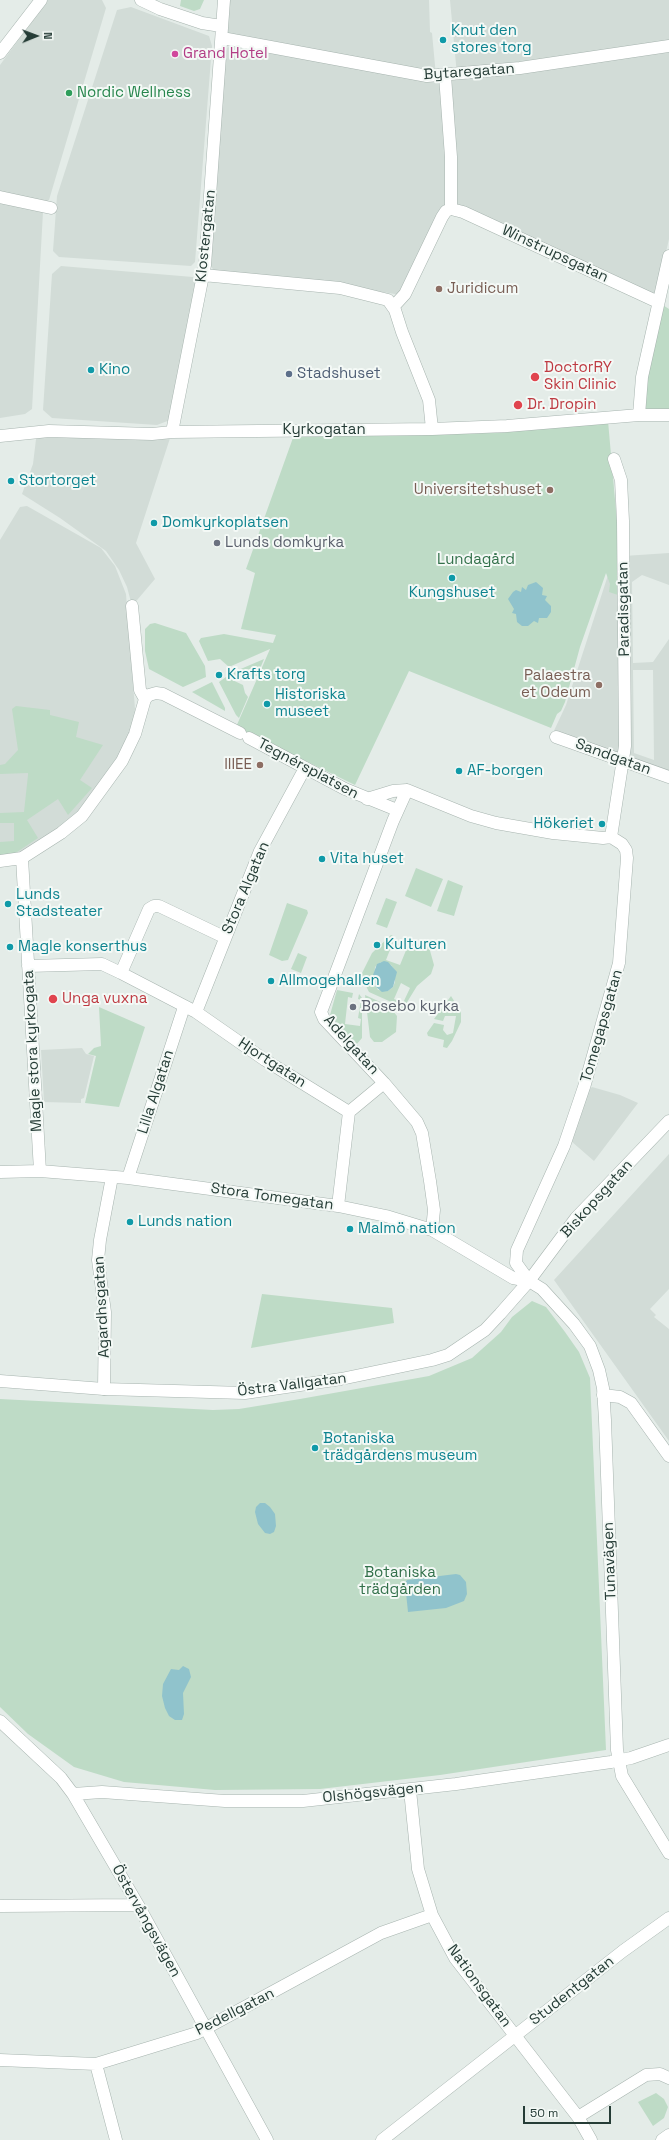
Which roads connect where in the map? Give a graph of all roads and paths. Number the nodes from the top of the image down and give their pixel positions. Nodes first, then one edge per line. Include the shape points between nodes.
1 (41, 0) edge
2 (141, 0) edge
3 (224, 0) edge
4 (221, 26) junction
5 (222, 38) junction
6 (669, 46) edge
7 (0, 53) edge
8 (445, 76) junction
9 (0, 197) edge
10 (51, 208) dead end
11 (451, 209) junction
12 (669, 256) edge
13 (203, 275) junction
14 (658, 302) junction
15 (394, 306) junction
16 (639, 415) junction
17 (669, 415) edge
18 (432, 429) junction
19 (172, 432) junction
20 (0, 436) edge
21 (614, 459) dead end
22 (132, 606) dead end
23 (145, 699) junction
24 (556, 737) dead end
25 (623, 761) junction
26 (305, 768) junction
27 (669, 777) edge
28 (407, 790) junction
29 (367, 800) junction
30 (397, 810) junction
31 (611, 837) junction
32 (22, 858) junction
33 (0, 861) edge
34 (224, 937) junction
35 (28, 966) junction
36 (122, 973) junction
37 (190, 1009) junction
38 (384, 1083) junction
39 (350, 1112) junction
40 (669, 1121) edge
41 (40, 1171) junction
42 (0, 1172) edge
43 (112, 1177) junction
44 (128, 1178) junction
45 (338, 1206) junction
46 (432, 1230) junction
47 (529, 1281) junction
48 (0, 1381) edge
49 (104, 1390) junction
50 (603, 1395) junction
51 (669, 1456) edge
52 (0, 1721) edge
53 (669, 1745) edge
54 (619, 1761) junction
55 (410, 1790) junction
56 (73, 1794) junction
57 (669, 1854) edge
58 (138, 1905) junction
59 (0, 1906) edge
60 (432, 1915) junction
61 (669, 1918) edge
62 (206, 2030) junction
63 (515, 2035) junction
64 (0, 2060) edge
65 (96, 2064) junction
66 (669, 2078) edge
67 (578, 2117) junction
68 (669, 2135) edge
69 (116, 2140) edge
70 (267, 2140) edge
71 (382, 2140) edge
72 (591, 2140) edge
73 (662, 2140) edge

1 - 7 street
2 - 4 street via 202,23
3 - 4 street, Klostergatan
4 - 5 street, Klostergatan
5 - 8 street, Bytaregatan via 414,76
5 - 13 street, Klostergatan
6 - 8 street, Bytaregatan via 520,68
8 - 11 street via 451,157
9 - 10 street
11 - 14 street, Winstrupsgatan via 471,215
11 - 15 street via 442,217 405,294
12 - 14 street
13 - 15 street via 340,288 384,298
13 - 19 street, Klostergatan
14 - 16 street via 642,378
15 - 18 street via 429,400
16 - 17 street, Kyrkogatan
16 - 18 street, Kyrkogatan via 507,426
18 - 19 street, Kyrkogatan
19 - 20 street, Kyrkogatan via 152,434 37,431
21 - 25 street, Paradisgatan via 621,480 624,571
22 - 23 street via 140,690
23 - 26 street, Tegnérsplatsen via 156,693 164,694
23 - 32 street via 135,734 122,761 82,816
24 - 25 street, Sandgatan
25 - 27 street, Sandgatan
25 - 31 street
26 - 29 street, Tegnérsplatsen
26 - 34 street, Stora Algatan via 260,851
28 - 29 street, Tegnérsplatsen via 393,791
28 - 30 street
28 - 31 street via 496,824 553,833
29 - 30 street, Tegnérsplatsen
30 - 38 street, Adelgatan via 321,1012 324,1019
31 - 47 street, Tomegapsgatan via 622,844 627,858 619,962 586,1084 564,1146 517,1250 516,1263
32 - 33 street
32 - 35 street, Magle stora kyrkogata
34 - 36 street via 159,906 154,906 149,909
34 - 37 street, Stora Algatan
35 - 36 street, Hjortgatan via 102,964
35 - 41 street, Magle stora kyrkogata
36 - 37 street, Hjortgatan
37 - 39 street, Hjortgatan via 265,1060
37 - 44 street, Lilla Algatan
38 - 39 street
38 - 46 street, Adelgatan via 417,1122 422,1133 434,1210
39 - 45 street
40 - 47 street, Biskopsgatan via 576,1218
41 - 42 street, Stora Tomegatan
41 - 43 street, Stora Tomegatan
43 - 44 street, Stora Tomegatan
43 - 49 street, Agardhsgatan via 98,1260 105,1312
44 - 45 street, Stora Tomegatan
45 - 46 street, Stora Tomegatan via 386,1216
46 - 47 street, Stora Tomegatan via 513,1278
47 - 49 street, Östra Vallgatan via 485,1330 462,1347 432,1360 341,1379 245,1393
47 - 50 street, Tunavägen via 542,1289 563,1311 590,1346 599,1370
48 - 49 street, Östra Vallgatan
50 - 51 street via 620,1397 632,1403
50 - 54 street, Tunavägen
52 - 56 street, Östervångsvägen via 61,1778
53 - 54 street, Olshögsvägen
54 - 55 street, Olshögsvägen
54 - 57 street, Tunavägen via 622,1776
55 - 56 street, Olshögsvägen via 303,1801 225,1801 102,1792
55 - 60 street, Nationsgatan via 418,1869
56 - 58 street, Östervångsvägen
58 - 59 street
58 - 62 street, Östervångsvägen
60 - 62 street, Pedellgatan via 381,1933
60 - 63 street, Nationsgatan via 455,1958
61 - 63 street, Studentgatan
62 - 65 street, Pedellgatan
62 - 70 street, Östervångsvägen
63 - 67 street, Nationsgatan
63 - 71 street, Studentgatan
64 - 65 street, Pedellgatan
65 - 69 street
66 - 67 street via 660,2074 646,2075
67 - 72 street, Nationsgatan
68 - 73 street

